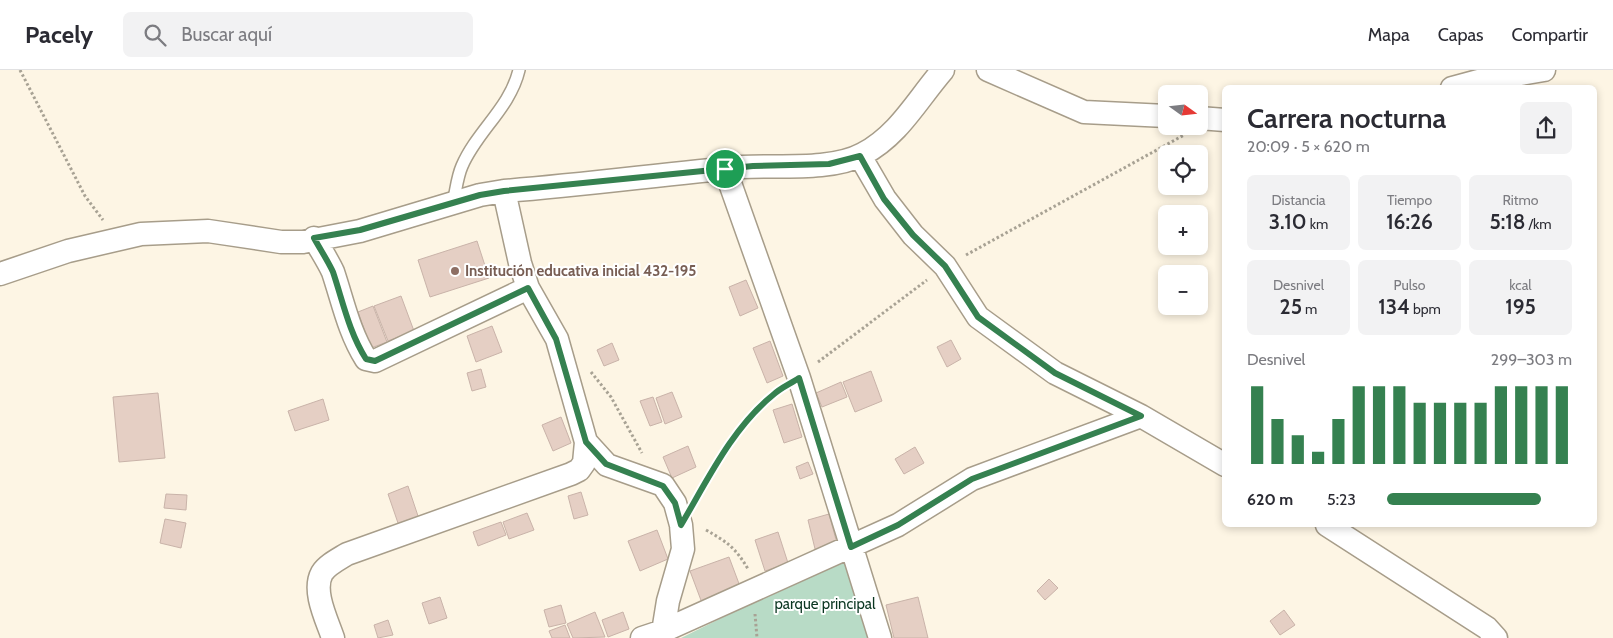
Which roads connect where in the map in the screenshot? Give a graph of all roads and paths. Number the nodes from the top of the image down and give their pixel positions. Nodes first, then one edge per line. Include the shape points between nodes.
1 (20, 70) edge
2 (519, 70) edge
3 (943, 70) edge
4 (988, 70) edge
5 (1544, 70) edge
6 (1463, 85) edge
7 (1158, 116) edge
8 (1212, 119) edge
9 (860, 156) junction
10 (725, 169) junction
11 (504, 191) junction
12 (453, 203) junction
13 (314, 238) junction
14 (119, 239) junction
15 (945, 266) junction
16 (0, 274) edge
17 (528, 288) junction
18 (588, 366) dead end
19 (799, 378) junction
20 (1141, 416) junction
21 (586, 442) junction
22 (643, 455) dead end
23 (1222, 463) edge
24 (681, 525) junction
25 (1330, 527) edge
26 (851, 547) junction
27 (753, 590) junction
28 (656, 636) edge
29 (333, 638) edge
30 (757, 638) edge
31 (880, 638) edge
32 (1496, 638) edge

1 - 14 path via 85,196
2 - 12 lane via 499,112 462,166
3 - 9 street via 906,119 884,141
4 - 7 street via 1084,112
5 - 6 street
8 - 15 path
9 - 10 street via 829,164
9 - 15 street via 884,199 913,235
10 - 11 street
10 - 19 street
11 - 12 street
11 - 17 street
12 - 13 street via 360,230
13 - 14 street via 303,242 282,242 208,231 141,234
13 - 17 street via 332,271 346,318 366,359 375,361
14 - 16 street via 68,251
15 - 19 path
15 - 20 street via 978,317 1055,373
17 - 21 street via 556,339
18 - 22 path via 611,397
19 - 24 path via 773,394 754,413 736,436
19 - 26 street
20 - 23 street
20 - 26 street via 972,479 898,525
21 - 24 street via 606,464 663,486 675,503
21 - 29 street via 584,462 571,474 347,554 332,564 322,574 320,597
24 - 27 path via 703,529 729,543 752,575
24 - 28 street via 683,549
25 - 32 street via 1487,628
26 - 27 street
26 - 31 street
27 - 28 street
27 - 30 path

